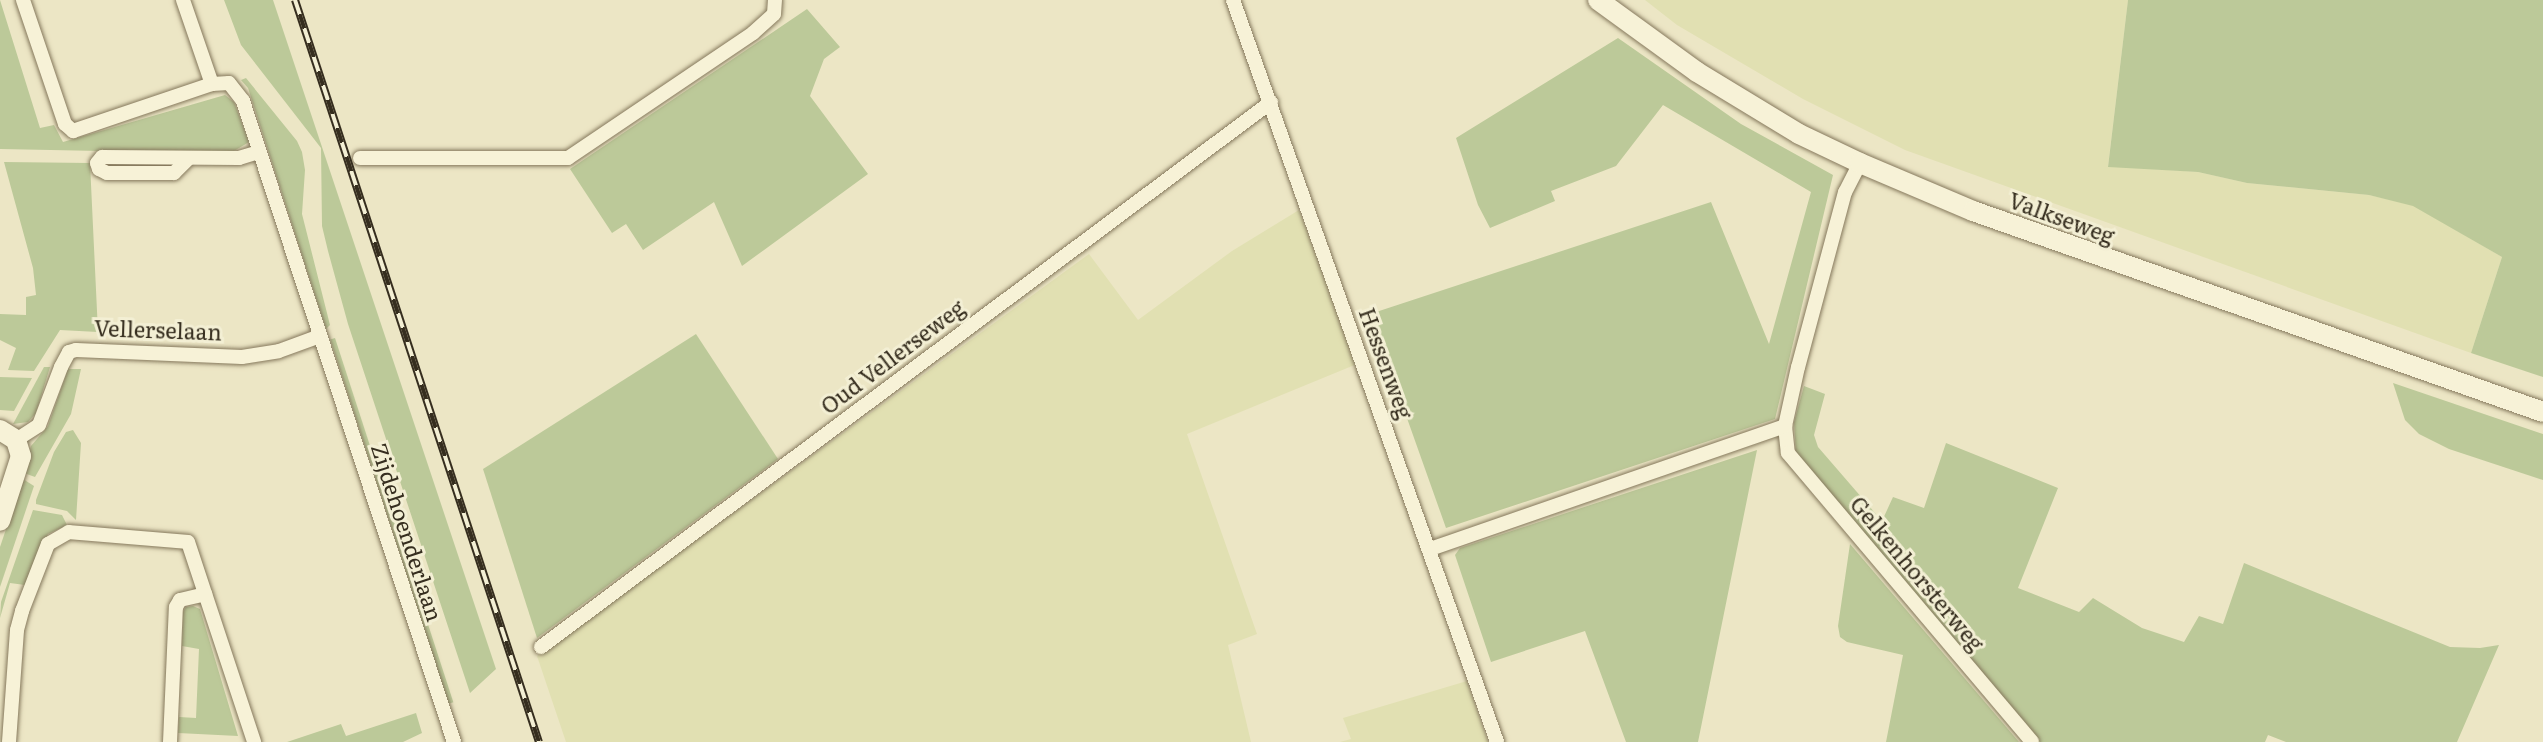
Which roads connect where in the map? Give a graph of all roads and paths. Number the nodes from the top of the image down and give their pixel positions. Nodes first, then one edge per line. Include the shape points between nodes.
1 (23, 0) edge
2 (183, 0) edge
3 (1233, 0) edge
4 (1598, 0) edge
5 (775, 1) edge
6 (212, 84) junction
7 (1271, 102) junction
8 (259, 152) junction
9 (360, 158) dead end
10 (188, 159) junction
11 (1860, 163) junction
12 (320, 336) junction
13 (2543, 412) edge
14 (1785, 426) junction
15 (8, 435) edge
16 (0, 521) edge
17 (1430, 549) junction
18 (205, 594) junction
19 (541, 647) dead end
20 (9, 742) edge
21 (170, 742) edge
22 (254, 742) edge
23 (454, 742) edge
24 (1497, 742) edge
25 (2032, 742) edge

1 - 6 street via 65,124 73,131
2 - 6 street
3 - 7 street, Hessenweg
4 - 11 main road, Valkseweg via 1642,36 1799,134
5 - 9 street via 774,14 753,33 568,158
6 - 8 street, Zijdehoenderlaan via 237,88
7 - 17 street, Hessenweg
7 - 19 street, Oud Vellerseweg
8 - 10 street via 239,158
8 - 12 street, Zijdehoenderlaan
10 - 10 street via 102,157 98,166 107,173 174,173
11 - 13 main road, Valkseweg via 1973,211
11 - 14 street via 1845,192
12 - 15 street, Vellerselaan via 242,357 69,352 39,425
12 - 23 street, Zijdehoenderlaan
14 - 17 street
14 - 25 street, Gelkenhorsterweg via 1788,453
15 - 16 main road via 20,466
17 - 24 street, Hessenweg
18 - 20 street via 188,542 69,532 48,544 17,630
18 - 21 street via 180,600 176,607
18 - 22 street

